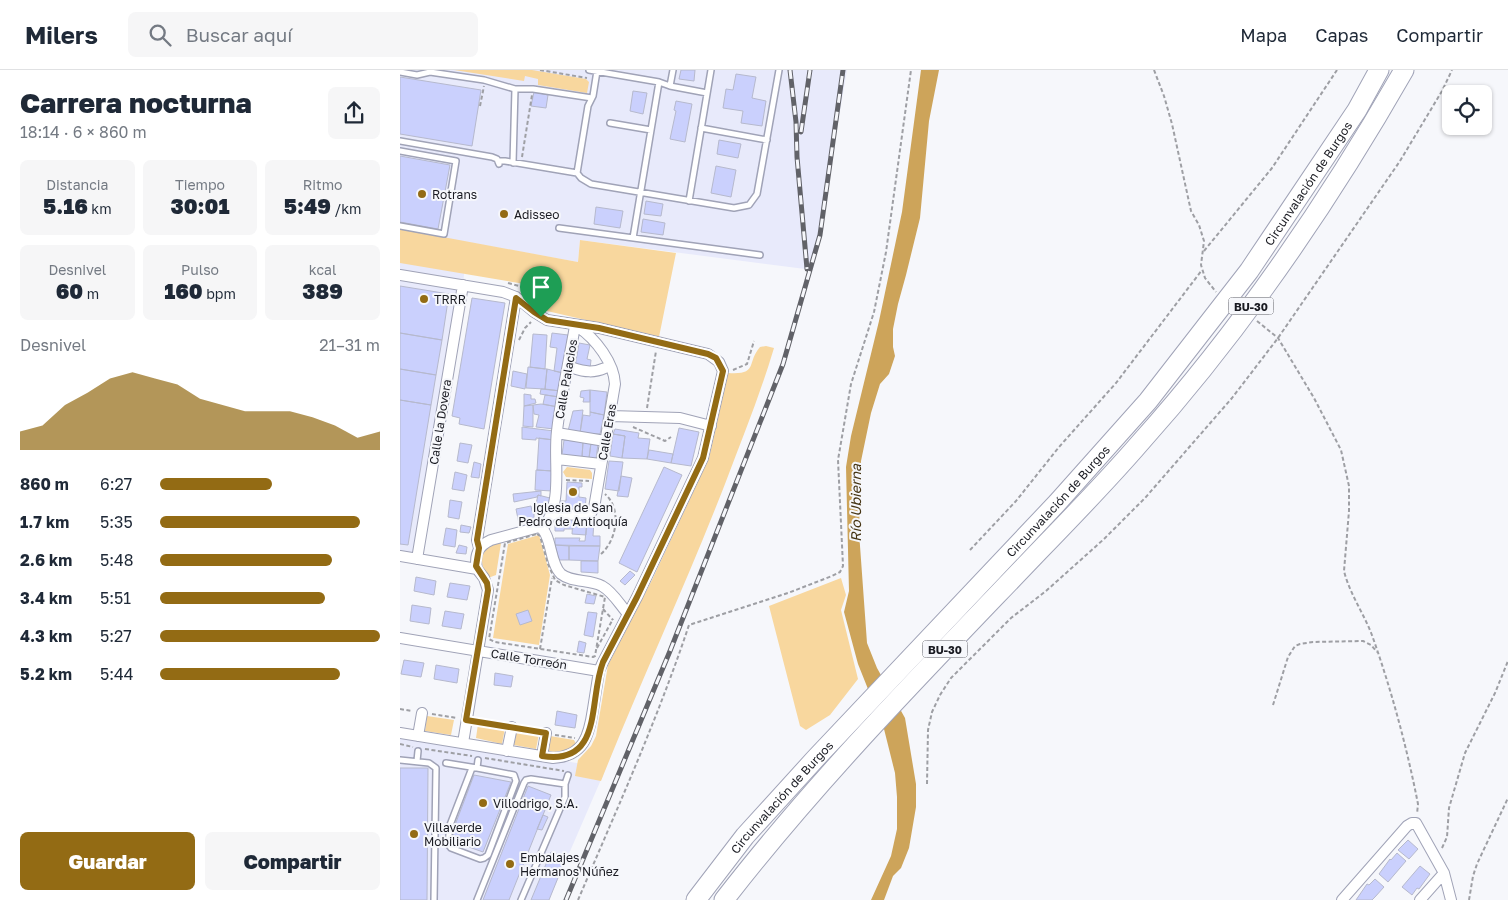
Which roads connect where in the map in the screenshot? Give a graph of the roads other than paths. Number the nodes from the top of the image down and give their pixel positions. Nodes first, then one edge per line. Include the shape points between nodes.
1 (589, 70) edge
2 (673, 70) edge
3 (711, 70) edge
4 (779, 70) edge
5 (1379, 70) edge
6 (1404, 70) edge
7 (597, 71) junction
8 (400, 72) edge
9 (660, 82) junction
10 (670, 86) junction
11 (515, 89) junction
12 (707, 93) junction
13 (592, 98) junction
14 (610, 123) dead end
15 (701, 128) junction
16 (651, 130) junction
17 (766, 140) junction
18 (400, 141) edge
19 (400, 151) edge
20 (513, 163) junction
21 (577, 173) junction
22 (641, 193) junction
23 (689, 201) junction
24 (400, 226) edge
25 (559, 228) dead end
26 (633, 238) junction
27 (760, 255) dead end
28 (400, 275) edge
29 (462, 285) junction
30 (516, 298) junction
31 (575, 326) junction
32 (573, 368) dead end
33 (606, 368) dead end
34 (610, 416) junction
35 (711, 426) junction
36 (557, 433) junction
37 (605, 440) junction
38 (557, 459) junction
39 (601, 464) junction
40 (552, 514) junction
41 (543, 528) junction
42 (479, 548) junction
43 (400, 556) edge
44 (417, 559) junction
45 (477, 569) junction
46 (628, 614) junction
47 (400, 638) edge
48 (478, 651) junction
49 (599, 670) junction
50 (422, 712) road end
51 (512, 727) road end
52 (546, 733) road end
53 (400, 734) edge
54 (418, 736) junction
55 (463, 744) junction
56 (418, 750) dead end
57 (508, 750) junction
58 (542, 756) junction
59 (400, 760) edge
60 (478, 760) dead end
61 (417, 761) junction
62 (446, 763) dead end
63 (474, 768) junction
64 (568, 775) dead end
65 (565, 784) junction
66 (1444, 873) junction
67 (434, 900) edge
68 (477, 900) edge
69 (522, 900) edge
70 (696, 900) edge
71 (724, 900) edge
72 (1342, 900) edge
73 (1420, 900) edge
74 (1451, 900) edge

1 - 7 lane
2 - 10 lane
3 - 12 lane
4 - 17 lane
5 - 70 highway, Circunvalación de Burgos / BU-30 via 1357,110 1249,271 1148,401 1057,503 745,836
6 - 71 highway, Circunvalación de Burgos / BU-30 via 1311,220 1237,324 1160,420 823,780
7 - 9 lane
7 - 13 lane
8 - 11 lane via 417,75 430,72 484,80
9 - 10 lane
9 - 16 lane
10 - 12 lane
11 - 13 lane
11 - 20 lane
12 - 15 lane
13 - 21 lane
14 - 16 lane
15 - 17 lane
15 - 23 lane
16 - 22 lane
17 - 23 lane via 757,194 749,205 734,208
18 - 20 lane via 492,156 499,163
19 - 24 lane via 456,160 444,234
20 - 21 lane
21 - 22 lane via 591,184
22 - 23 lane
22 - 26 lane
25 - 26 lane
26 - 27 lane
28 - 29 street
29 - 30 street via 503,292
29 - 44 street, Calle la Dovera
30 - 31 street via 541,317
30 - 42 street via 477,540
31 - 34 street, Calle Eras via 593,340 613,372 615,384
31 - 35 street via 599,328 708,354 721,366
31 - 36 street, Calle Palacios
32 - 33 street via 582,372
34 - 35 street via 680,418
34 - 37 street, Calle Eras
35 - 46 street via 703,458
36 - 37 street, Calle Palacios
36 - 38 street, Calle Palacios
37 - 39 street, Calle Eras
38 - 39 street
38 - 40 street, Calle Palacios
39 - 40 street, Calle Eras via 591,513
40 - 41 street, Calle Palacios
41 - 42 street via 491,540
41 - 46 street via 559,572 602,586
42 - 45 street
43 - 44 street
44 - 45 street
45 - 48 street via 488,590
46 - 49 street
47 - 48 street, Calle Torreón
48 - 49 street, Calle Torreón
48 - 55 street
49 - 58 street via 588,733 580,748 562,757
50 - 54 street
51 - 57 street
52 - 58 street
53 - 54 street
54 - 55 street
55 - 57 street
56 - 61 lane
57 - 58 street
59 - 61 lane
60 - 63 lane
61 - 67 lane via 436,768
62 - 63 lane
63 - 63 lane via 514,775 516,780 484,858 451,848 448,844 450,825
64 - 65 lane
65 - 68 lane via 526,780
65 - 69 lane via 565,798
66 - 72 street via 1416,823 1412,823
66 - 73 street
66 - 74 street

